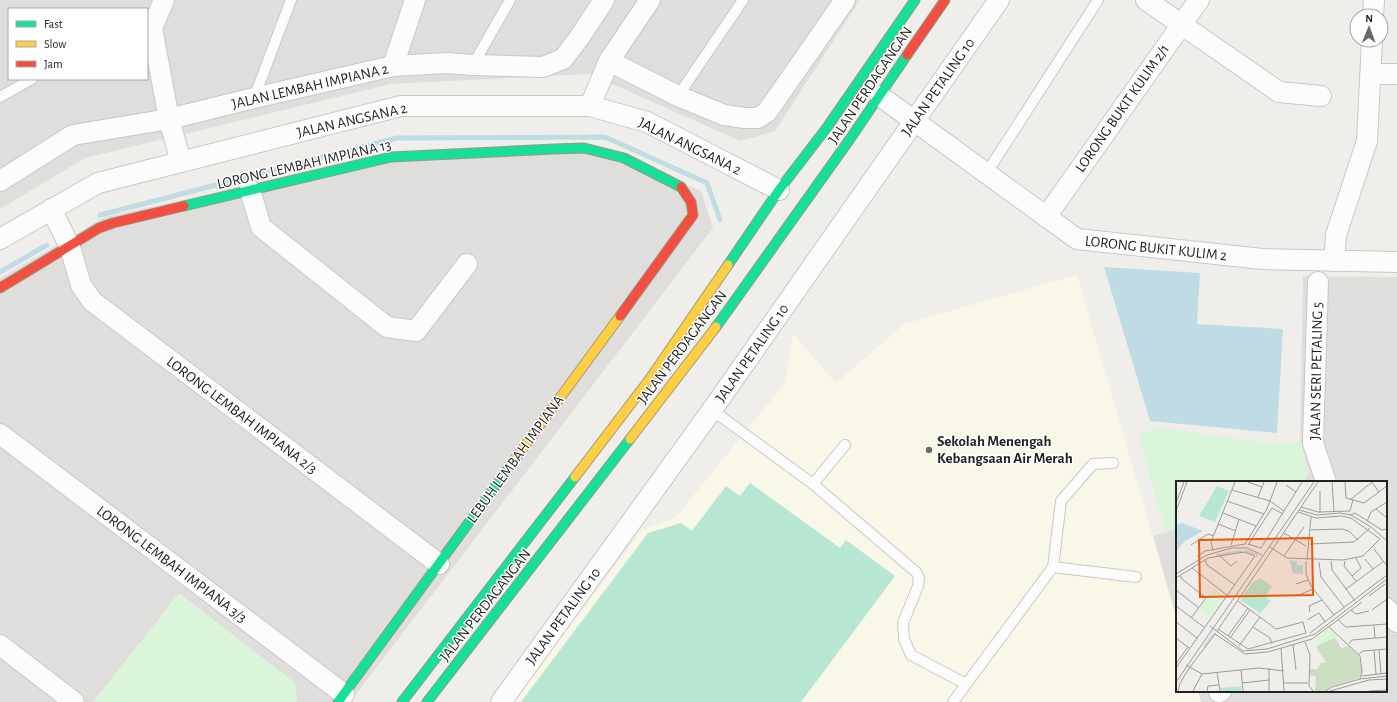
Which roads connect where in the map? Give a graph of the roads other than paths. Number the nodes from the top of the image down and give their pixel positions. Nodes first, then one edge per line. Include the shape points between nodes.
1 (291, 0) edge
2 (415, 0) edge
3 (510, 0) edge
4 (604, 0) edge
5 (650, 0) edge
6 (743, 0) edge
7 (845, 0) edge
8 (915, 0) edge
9 (945, 0) edge
10 (999, 0) edge
11 (1098, 0) edge
12 (1146, 0) edge
13 (1199, 0) edge
14 (157, 7) edge
15 (1182, 25) junction
16 (1372, 48) edge
17 (609, 61) junction
18 (473, 65) junction
19 (393, 66) junction
20 (1371, 74) junction
21 (1397, 74) edge
22 (30, 80) edge
23 (678, 96) junction
24 (880, 96) junction
25 (1321, 96) dead end
26 (0, 97) edge
27 (254, 98) junction
28 (590, 106) junction
29 (169, 119) junction
30 (914, 121) junction
31 (182, 162) junction
32 (986, 174) junction
33 (0, 182) edge
34 (250, 190) junction
35 (779, 190) junction
36 (50, 209) junction
37 (693, 215) joint
38 (1046, 217) junction
39 (0, 239) edge
40 (70, 247) junction
41 (1334, 261) junction
42 (1397, 262) edge
43 (467, 264) dead end
44 (1318, 282) dead end
45 (0, 288) edge
46 (712, 410) junction
47 (0, 434) edge
48 (845, 445) dead end
49 (1113, 463) dead end
50 (1326, 481) edge
51 (813, 484) junction
52 (439, 564) junction
53 (1053, 568) junction
54 (1136, 577) dead end
55 (1387, 609) edge
56 (1397, 622) edge
57 (1387, 630) edge
58 (0, 645) edge
59 (966, 684) junction
60 (341, 698) edge
61 (74, 702) edge
62 (402, 702) edge
63 (428, 702) edge
64 (501, 702) edge
65 (953, 702) edge

1 - 27 lane
2 - 19 street
3 - 18 lane
4 - 18 street, JALAN LEMBAH IMPIANA 2 via 563,59 543,67
5 - 17 street
6 - 23 lane
7 - 23 street via 767,112 758,118 724,115
8 - 35 main road, JALAN PERDAGANGAN via 828,126
9 - 24 main road, JALAN PERDAGANGAN
10 - 30 street, JALAN PETALING 10
11 - 32 lane
12 - 15 street
13 - 15 street, LORONG BUKIT KULIM 2/1
14 - 29 street via 152,28
15 - 25 street via 1279,92
15 - 38 street, LORONG BUKIT KULIM 2/1
16 - 20 street
17 - 23 street
17 - 28 street
18 - 19 street, JALAN LEMBAH IMPIANA 2 via 447,63
19 - 27 street, JALAN LEMBAH IMPIANA 2
20 - 21 street
20 - 41 street via 1367,141 1336,235
22 - 26 lane
24 - 30 street, LORONG BUKIT KULIM 2
24 - 63 main road, JALAN PERDAGANGAN via 719,323
27 - 29 street, JALAN LEMBAH IMPIANA 2
28 - 31 street, JALAN ANGSANA 2 via 401,106
28 - 35 street, JALAN ANGSANA 2 via 647,122
29 - 31 street
29 - 33 street, JALAN LEMBAH IMPIANA 2 via 73,135
30 - 32 street, LORONG BUKIT KULIM 2
30 - 46 street, JALAN PETALING 10
31 - 36 street, JALAN ANGSANA 2 via 98,183
32 - 38 street, LORONG BUKIT KULIM 2
34 - 37 main road, LORONG LEMBAH IMPIANA 13 via 391,157 584,148 624,158 680,186 691,202
34 - 40 main road, LORONG LEMBAH IMPIANA 13 via 114,223 99,228
34 - 43 street via 261,228 387,327 416,331
35 - 62 main road, JALAN PERDAGANGAN via 649,380
36 - 39 street, JALAN ANGSANA 2
36 - 40 street, LORONG LEMBAH IMPIANA 2/3
37 - 52 main road, LEBUH LEMBAH IMPIANA
38 - 41 street, LORONG BUKIT KULIM 2 via 1077,239 1262,259
40 - 45 main road, LORONG LEMBAH IMPIANA 13
40 - 52 street, LORONG LEMBAH IMPIANA 2/3 via 81,285 92,301
41 - 42 street, LORONG BUKIT KULIM 2
44 - 50 street, JALAN SERI PETALING 5 via 1313,443
46 - 51 lane
46 - 64 street, JALAN PETALING 10
47 - 60 street, LORONG LEMBAH IMPIANA 3/3
48 - 51 lane
49 - 53 lane via 1093,464 1061,500
51 - 59 lane via 916,572 919,578 918,586 903,623 904,639 911,655
52 - 60 main road, LEBUH LEMBAH IMPIANA
53 - 54 lane
53 - 59 lane
55 - 56 street
56 - 57 street
58 - 61 street
59 - 65 lane

